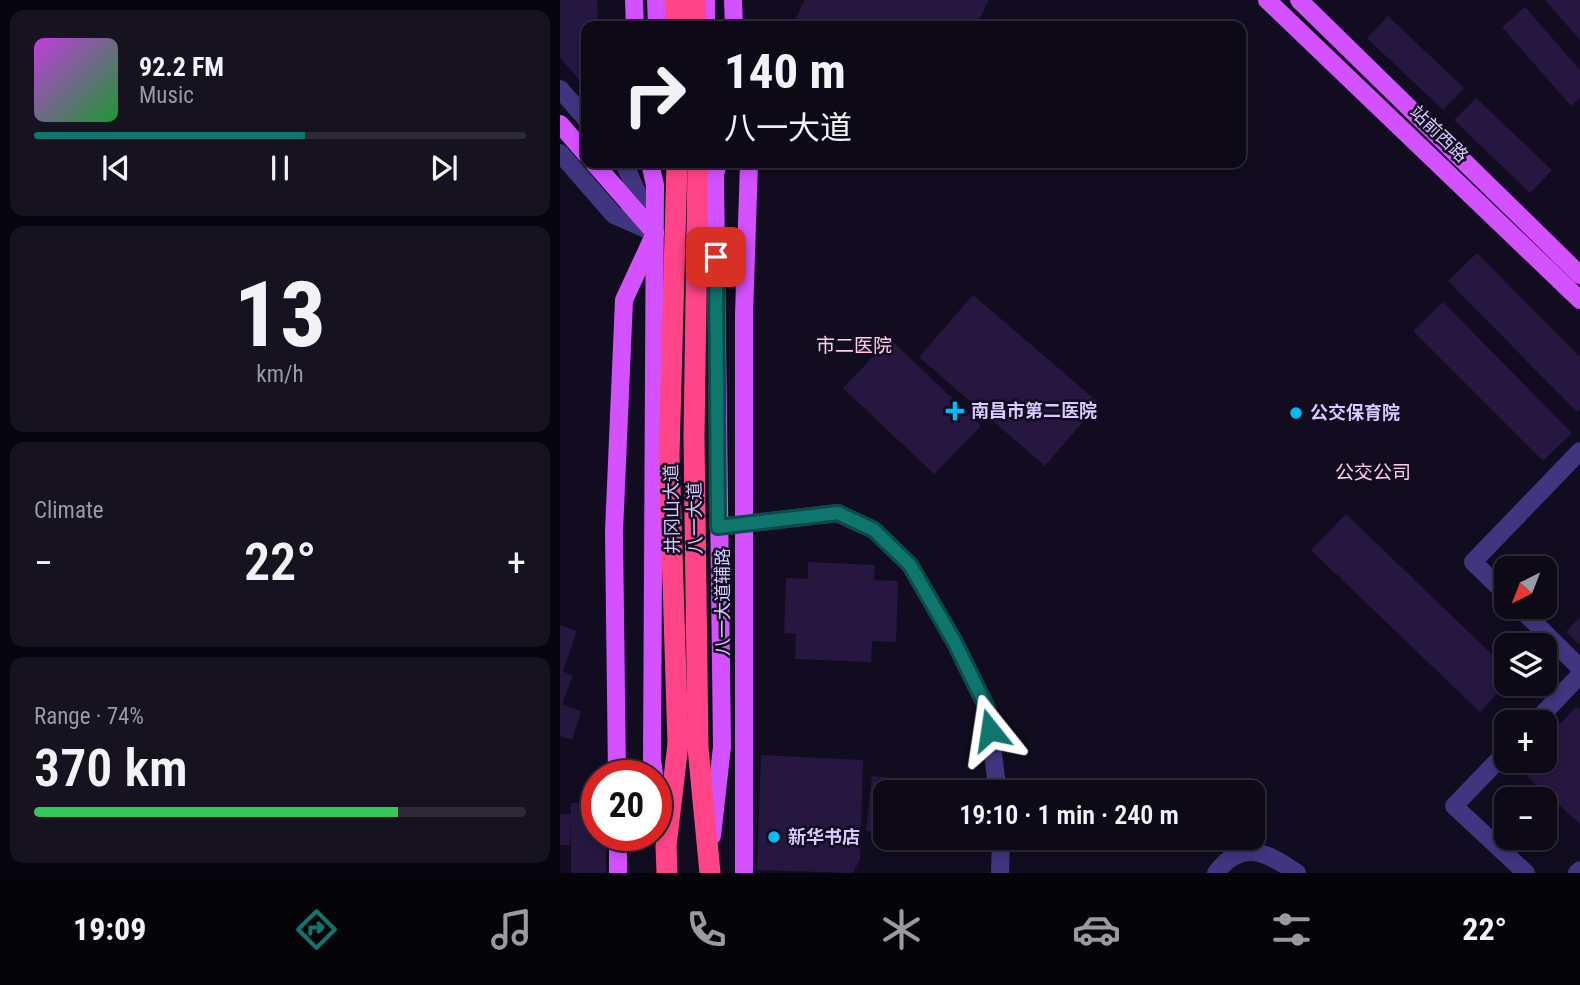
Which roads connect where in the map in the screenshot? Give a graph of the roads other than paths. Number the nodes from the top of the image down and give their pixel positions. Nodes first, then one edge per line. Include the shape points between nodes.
1 (634, 0) edge
2 (656, 0) edge
3 (675, 0) edge
4 (695, 0) edge
5 (706, 0) edge
6 (733, 0) edge
7 (1267, 0) edge
8 (1299, 0) edge
9 (635, 21) edge
10 (657, 21) edge
11 (676, 21) edge
12 (696, 21) edge
13 (706, 21) edge
14 (734, 21) edge
15 (560, 89) edge
16 (581, 113) edge
17 (560, 124) edge
18 (581, 148) edge
19 (560, 153) edge
20 (598, 168) edge
21 (626, 168) edge
22 (651, 168) edge
23 (656, 168) edge
24 (677, 168) edge
25 (711, 168) edge
26 (711, 168) edge
27 (749, 168) edge
28 (655, 185) junction
29 (655, 233) junction
30 (1580, 275) edge
31 (1580, 300) edge
32 (1580, 451) edge
33 (743, 524) junction
34 (718, 527) junction
35 (1494, 582) edge
36 (1532, 620) edge
37 (1580, 668) edge
38 (1580, 675) edge
39 (1546, 710) edge
40 (688, 746) junction
41 (617, 760) edge
42 (652, 760) edge
43 (1494, 764) edge
44 (996, 780) edge
45 (672, 819) edge
46 (1001, 850) edge
47 (618, 851) edge
48 (666, 851) edge
49 (710, 863) edge
50 (618, 873) edge
51 (667, 873) edge
52 (744, 873) edge
53 (1000, 873) edge
54 (1216, 873) edge
55 (1297, 873) edge
56 (1526, 873) edge

1 - 9 main road
2 - 10 main road
3 - 11 highway
4 - 12 highway
5 - 13 main road
6 - 14 main road
7 - 31 main road, 站前西路
8 - 30 main road, 站前西路
15 - 16 street
17 - 18 main road
19 - 29 street via 614,215
20 - 29 main road
21 - 29 street
22 - 28 main road
23 - 28 main road
24 - 40 highway, 井冈山大道, bridge via 669,455
25 - 40 highway, 井冈山大道 via 694,436
26 - 34 main road, 八一大道
27 - 33 main road, 八一大道辅路
28 - 29 main road
29 - 41 main road via 624,300 614,532
29 - 42 main road
32 - 35 street via 1473,562
33 - 34 street
33 - 44 street via 838,513 874,530 910,565 987,708
33 - 52 main road, 八一大道辅路
34 - 49 main road, 八一大道 via 722,747
36 - 37 street
38 - 39 street
40 - 45 highway, 井冈山大道
40 - 49 highway, 井冈山大道
43 - 56 street via 1454,806
46 - 53 street
47 - 50 main road
48 - 51 highway
54 - 55 street via 1237,855 1251,851 1263,852

